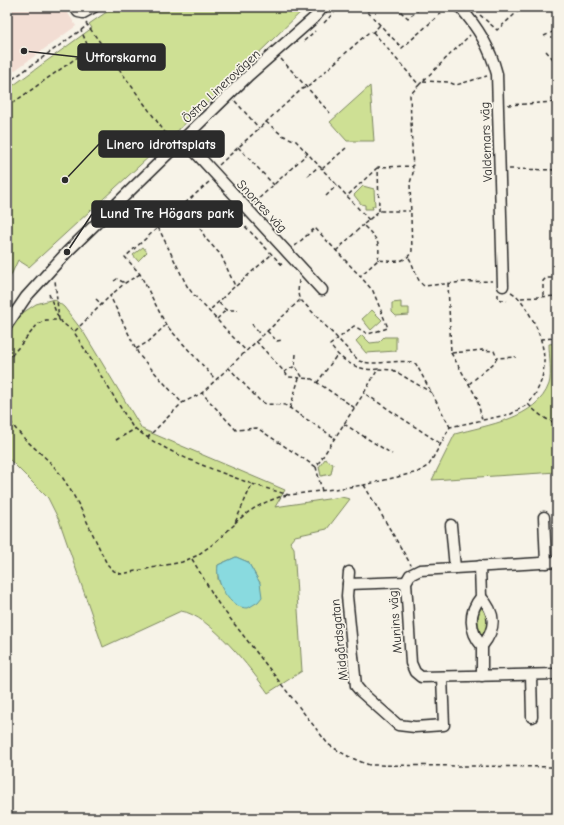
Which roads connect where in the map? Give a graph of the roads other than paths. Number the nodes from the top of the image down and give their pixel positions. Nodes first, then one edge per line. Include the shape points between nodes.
1 (74, 7) edge
2 (94, 7) edge
3 (324, 7) edge
4 (460, 7) edge
5 (183, 139) junction
6 (503, 284) road end
7 (322, 290) dead end
8 (7, 325) edge
9 (544, 518) dead end
10 (451, 525) dead end
11 (557, 562) edge
12 (546, 563) junction
13 (480, 566) junction
14 (455, 568) junction
15 (349, 572) dead end
16 (406, 582) junction
17 (348, 584) junction
18 (481, 597) junction
19 (482, 646) junction
20 (557, 674) edge
21 (531, 675) junction
22 (482, 676) junction
23 (442, 677) junction
24 (532, 717) dead end

1 - 2 street via 83,13
3 - 5 street, Östra Linerovägen
4 - 6 street, Valdemars väg via 478,28 491,54 497,74
5 - 7 street, Snorres väg
5 - 8 street, Östra Linerovägen via 66,252 26,297
9 - 12 street
10 - 14 street
11 - 12 street
12 - 13 street
13 - 14 street
13 - 18 street
14 - 16 street, Munins väg via 415,572 408,576
15 - 17 street, Midgårdsgatan
16 - 17 street, Midgårdsgatan
16 - 23 street, Munins väg via 412,668 421,677
17 - 23 street, Midgårdsgatan via 353,664 356,686 361,692 398,725 444,726
18 - 19 street via 471,615 476,640
18 - 19 street via 490,608 493,618 489,637
19 - 22 street
20 - 21 street, Munins väg
21 - 22 street, Munins väg
21 - 24 street
22 - 23 street, Munins väg

